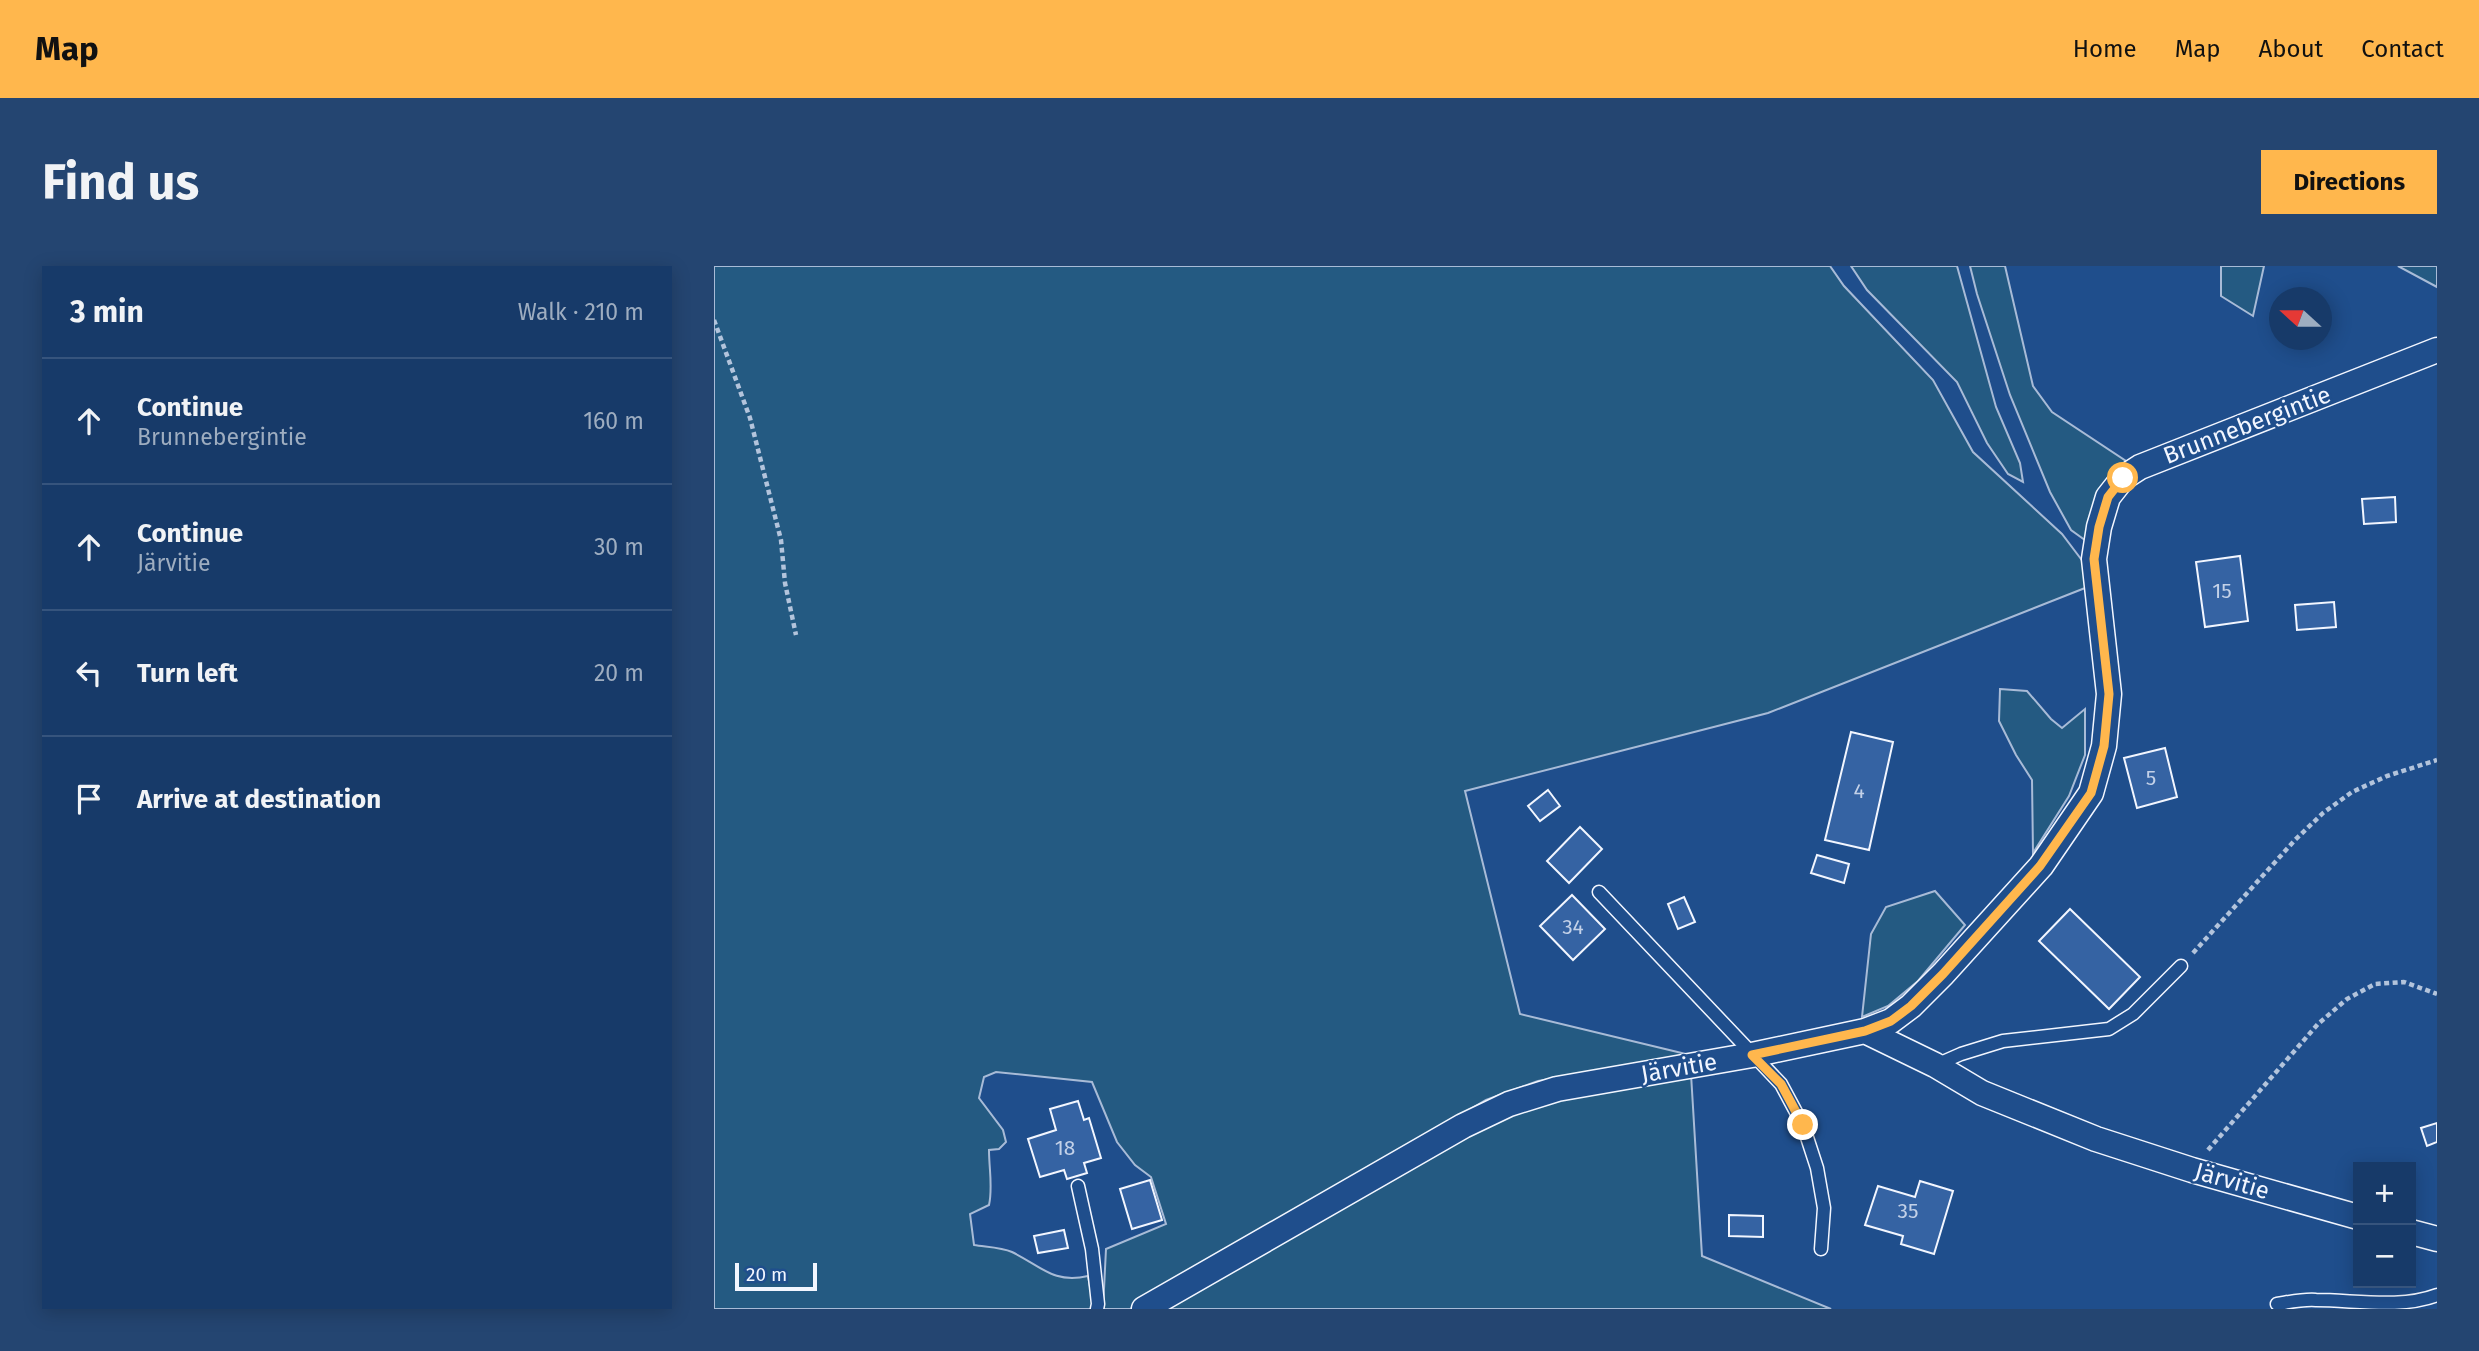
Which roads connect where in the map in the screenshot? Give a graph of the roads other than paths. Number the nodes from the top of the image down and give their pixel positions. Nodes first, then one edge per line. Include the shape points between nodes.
1 (2437, 350) edge
2 (1599, 892) dead end
3 (2181, 966) road end
4 (1865, 1031) junction
5 (1752, 1055) junction
6 (1935, 1065) junction
7 (1078, 1186) dead end
8 (2353, 1216) edge
9 (2416, 1233) edge
10 (2437, 1239) edge
11 (1821, 1249) dead end
12 (2437, 1295) edge
13 (2277, 1304) dead end
14 (1097, 1309) edge
15 (1144, 1309) edge

1 - 4 street, Brunnebergintie via 2140,467 2123,478 2108,497 2094,559 2109,694 2104,746 2091,793 2040,866 1943,974 1891,1021
2 - 5 lane
3 - 6 lane via 2133,1014 2109,1029 2003,1041
4 - 5 street, Järvitie
4 - 6 street, Järvitie
5 - 11 lane via 1781,1084 1803,1125 1824,1208
5 - 15 street, Järvitie via 1557,1089 1509,1104
6 - 8 street, Järvitie via 1982,1093 2096,1139
7 - 14 lane via 1092,1249
9 - 10 street
12 - 13 lane via 2375,1303 2313,1299

